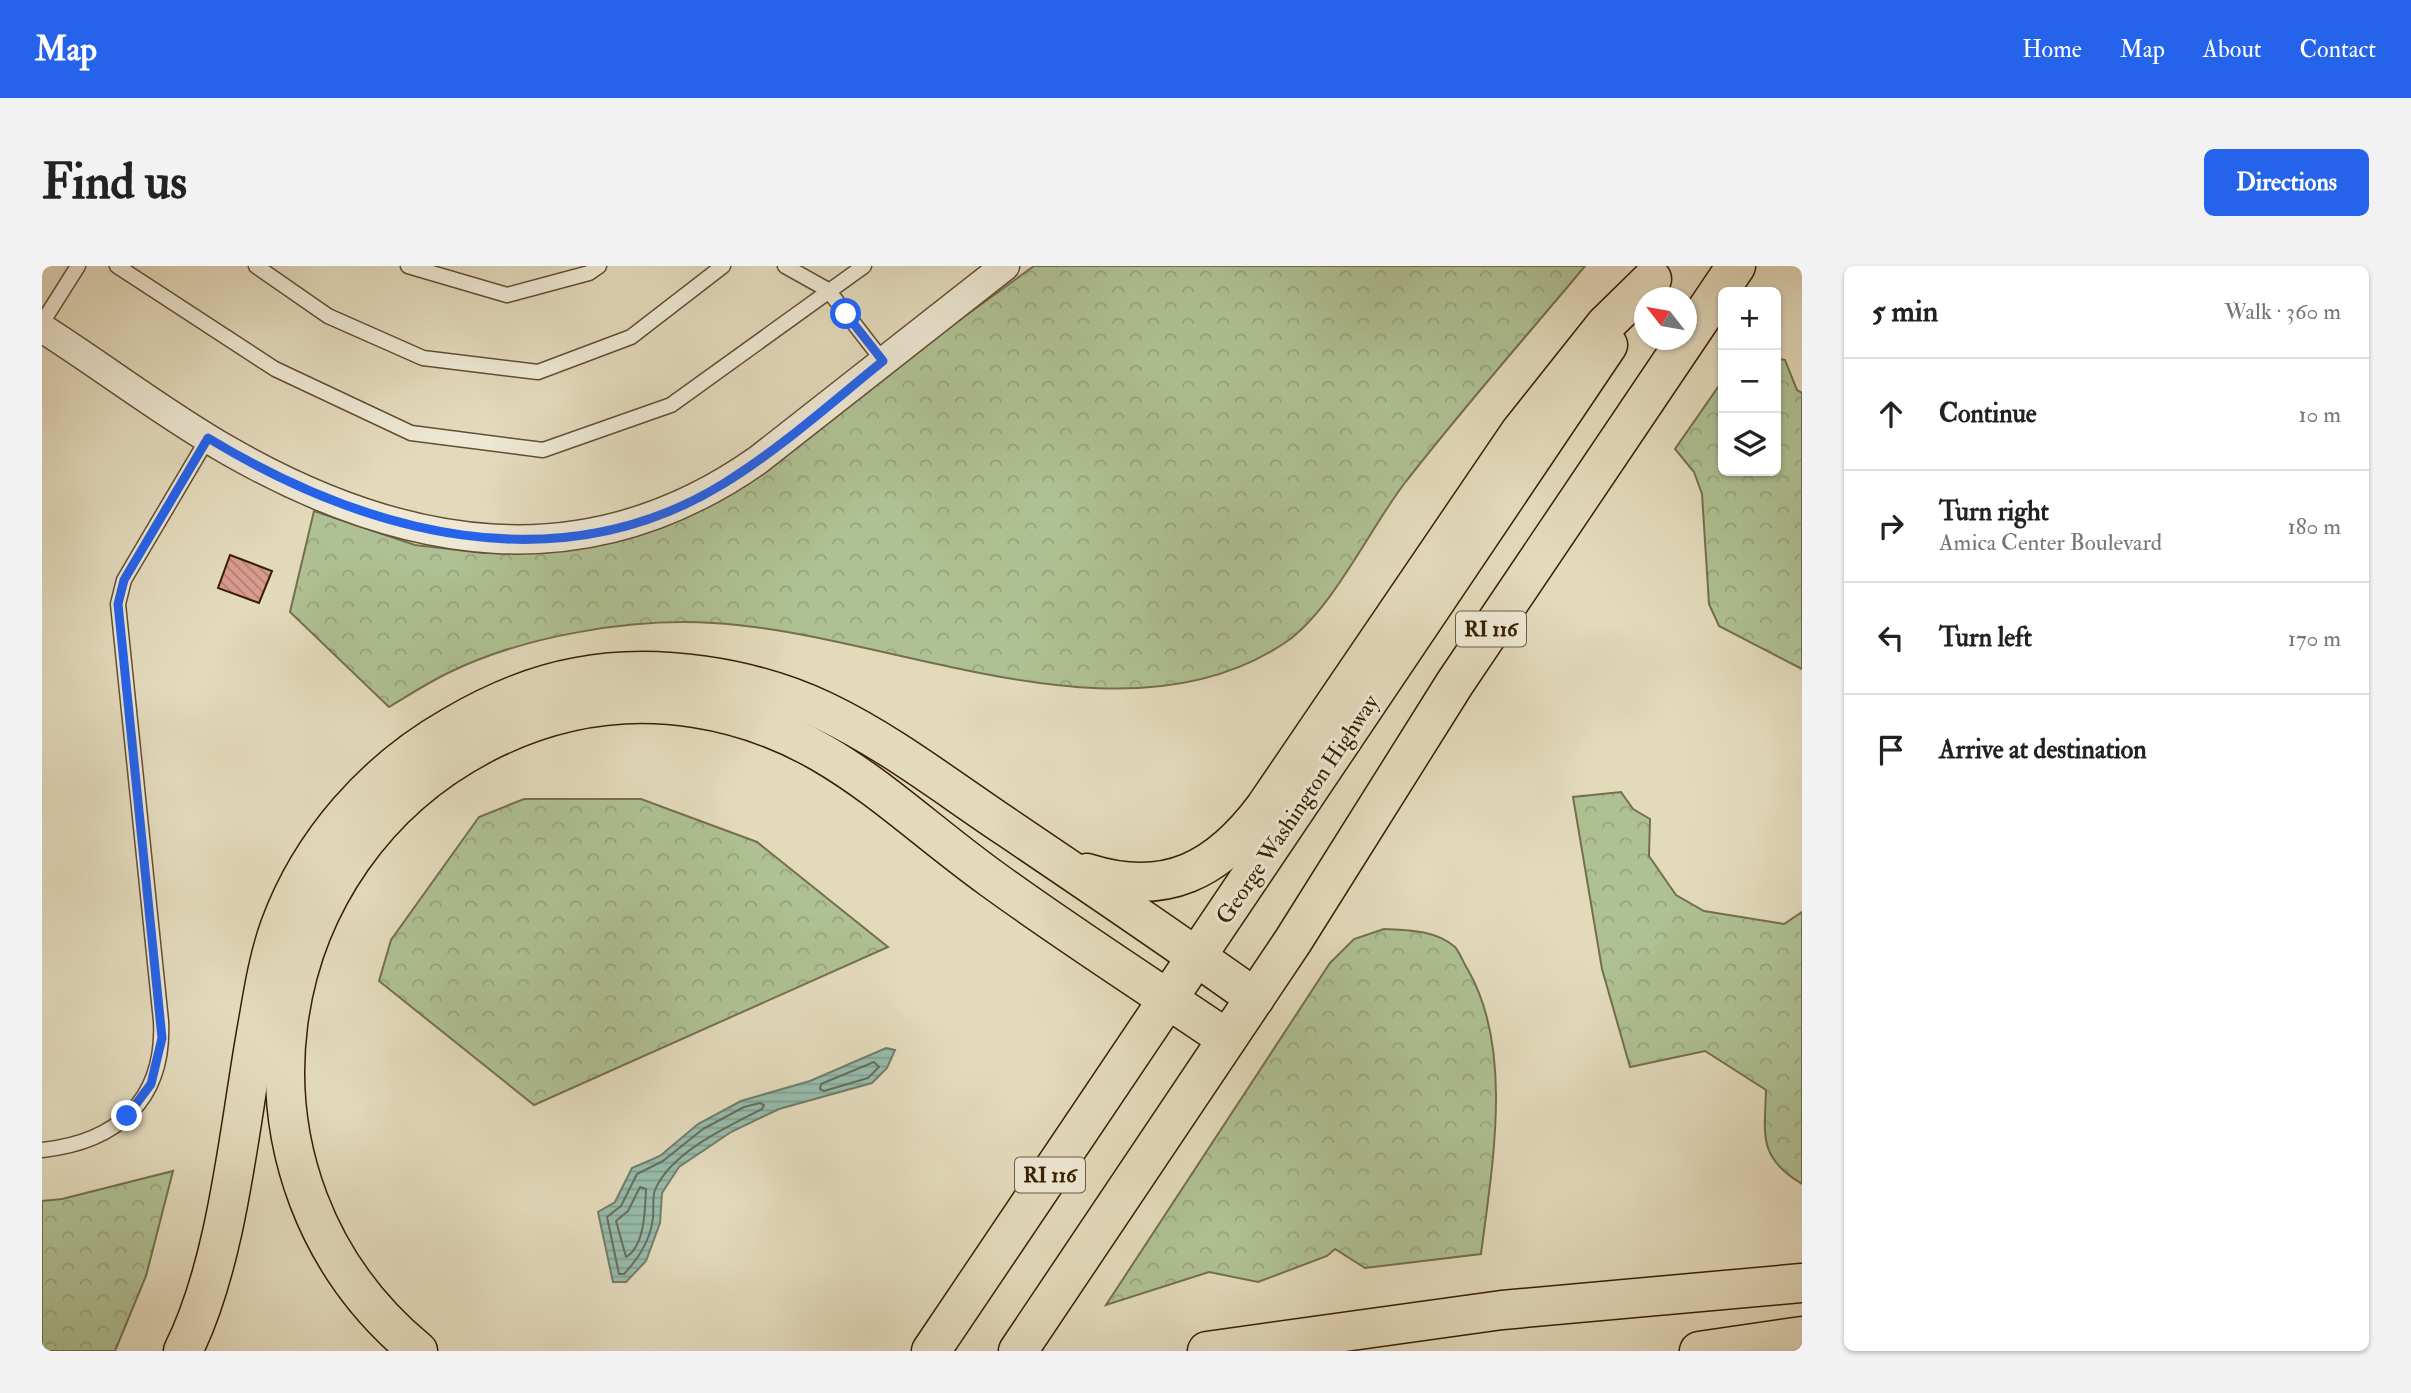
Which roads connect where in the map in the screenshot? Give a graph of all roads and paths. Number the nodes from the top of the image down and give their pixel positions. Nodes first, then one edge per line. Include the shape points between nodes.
1 (78, 266) edge
2 (117, 266) edge
3 (256, 266) edge
4 (408, 266) edge
5 (599, 266) edge
6 (723, 266) edge
7 (785, 266) edge
8 (864, 266) edge
9 (1005, 266) edge
10 (1736, 266) edge
11 (1656, 272) edge
12 (828, 290) junction
13 (42, 325) edge
14 (883, 361) junction
15 (208, 438) junction
16 (1053, 858) junction
17 (1198, 957) junction
18 (1255, 998) junction
19 (1169, 1000) junction
20 (1227, 1040) junction
21 (42, 1150) edge
22 (1802, 1283) edge
23 (1802, 1336) edge
24 (183, 1351) edge
25 (418, 1351) edge
26 (931, 1351) edge
27 (1018, 1351) edge
28 (1206, 1351) edge
29 (1699, 1351) edge

1 - 13 lane
2 - 12 lane via 275,369 411,433 543,450 671,405
3 - 6 lane via 328,316 423,358 538,372 631,337
4 - 5 lane via 507,295 589,273
7 - 12 lane
8 - 12 lane
9 - 14 street
10 - 18 main road, RI 116 via 1455,683
11 - 16 main road via 1605,325 1520,432 1237,842 1204,867 1147,882 1103,878
11 - 17 main road, George Washington Highway / RI 116
12 - 14 lane
13 - 15 street
14 - 15 street via 723,484 645,520 573,537 496,540 419,528 298,485
15 - 21 lane via 124,580 118,604 161,1021 160,1054 144,1096 117,1125 79,1144
16 - 17 main road
16 - 24 main road via 850,725 758,688 668,674 607,673 528,691 467,718 416,750 366,791 325,841 293,895 269,962 217,1254
17 - 18 main road
17 - 19 main road, George Washington Highway / RI 116
18 - 20 main road, RI 116
19 - 20 main road
19 - 25 main road via 997,883 862,777 780,730 722,713 638,703 582,708 504,734 454,760 408,794 351,859 318,911 299,968 286,1036 289,1121 303,1184 317,1218 350,1276
19 - 26 main road, George Washington Highway / RI 116
20 - 27 main road, RI 116
22 - 28 main road via 1502,1310
23 - 29 main road

